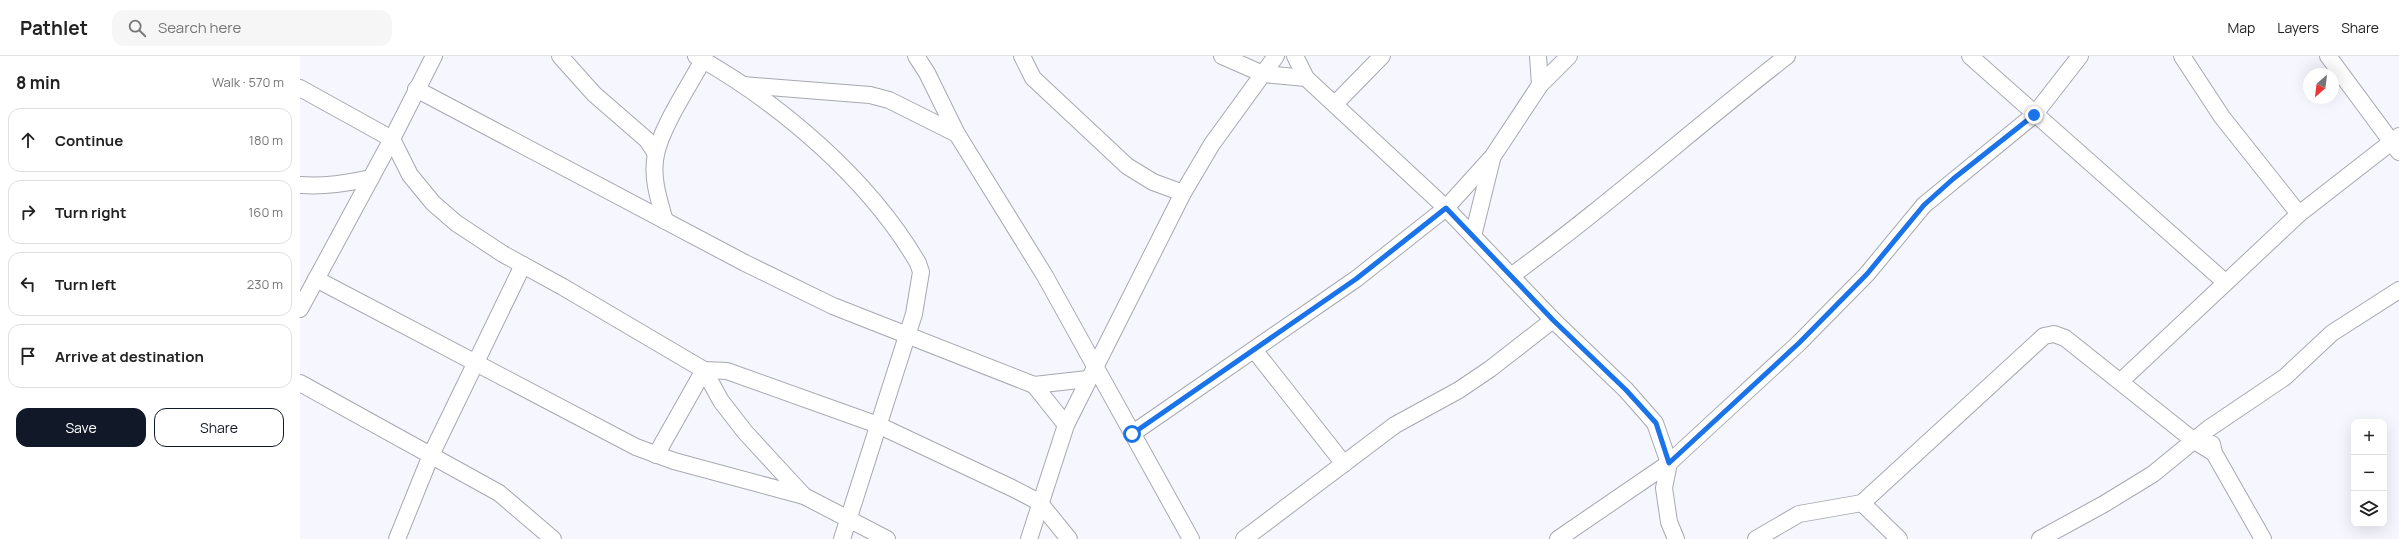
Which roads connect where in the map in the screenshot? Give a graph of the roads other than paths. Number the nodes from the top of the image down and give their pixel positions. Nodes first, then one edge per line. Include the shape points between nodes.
1 (434, 56) edge
2 (560, 56) edge
3 (916, 56) edge
4 (1022, 56) edge
5 (1222, 56) edge
6 (1276, 56) edge
7 (1295, 56) edge
8 (1382, 56) edge
9 (1569, 56) edge
10 (1787, 56) edge
11 (1970, 56) edge
12 (2080, 56) edge
13 (2182, 56) edge
14 (2328, 56) edge
15 (699, 58) edge
16 (1537, 58) edge
17 (1263, 74) junction
18 (1306, 78) junction
19 (742, 84) junction
20 (1540, 85) junction
21 (300, 88) edge
22 (416, 90) junction
23 (1335, 104) junction
24 (2034, 115) junction
25 (957, 134) junction
26 (392, 139) junction
27 (2397, 144) edge
28 (656, 154) junction
29 (1493, 156) junction
30 (371, 178) junction
31 (300, 185) edge
32 (1183, 193) junction
33 (1446, 208) junction
34 (2299, 214) junction
35 (665, 221) junction
36 (1473, 236) junction
37 (523, 265) junction
38 (1511, 276) junction
39 (316, 279) junction
40 (2225, 282) junction
41 (2399, 290) edge
42 (300, 309) edge
43 (914, 314) junction
44 (1553, 320) junction
45 (906, 336) junction
46 (925, 343) junction
47 (1255, 351) junction
48 (476, 363) junction
49 (704, 370) junction
50 (1091, 372) junction
51 (2121, 381) junction
52 (300, 383) edge
53 (1034, 385) junction
54 (878, 425) junction
55 (1066, 425) junction
56 (2208, 428) junction
57 (1132, 434) junction
58 (2193, 440) junction
59 (2214, 453) junction
60 (431, 455) junction
61 (656, 455) junction
62 (1669, 463) junction
63 (1344, 464) junction
64 (804, 496) junction
65 (1039, 502) junction
66 (1862, 503) junction
67 (849, 518) junction
68 (397, 539) edge
69 (553, 539) edge
70 (842, 539) edge
71 (887, 539) edge
72 (1029, 539) edge
73 (1069, 539) edge
74 (1191, 539) edge
75 (1244, 539) edge
76 (1558, 539) edge
77 (1676, 539) edge
78 (1756, 539) edge
79 (1899, 539) edge
80 (2040, 539) edge
81 (2263, 539) edge

1 - 22 street
2 - 28 street via 594,94 647,140
3 - 25 street
4 - 32 street via 1033,78 1127,166 1153,182
5 - 17 street
6 - 17 street
7 - 18 street
8 - 23 street
9 - 20 street
10 - 38 street via 1560,240
11 - 24 street
12 - 24 street
13 - 34 street via 2222,117
14 - 27 street
15 - 19 street
15 - 28 street
16 - 20 street
17 - 18 street
17 - 32 street via 1212,144
18 - 23 street
19 - 25 street via 870,95 889,100
19 - 43 street via 822,146 877,206 910,249 921,272
20 - 29 street
21 - 26 street
22 - 26 street
22 - 35 street
23 - 33 street
24 - 40 street
24 - 62 street via 1924,205 1867,274 1810,332
25 - 50 street via 1045,276
26 - 30 street
26 - 37 street via 410,175 433,203 456,223
27 - 34 street
28 - 35 street via 656,182
29 - 33 street
29 - 36 street
30 - 31 street via 316,187
30 - 39 street
32 - 50 street
33 - 36 street
33 - 47 street via 1356,279
34 - 40 street
35 - 45 street via 833,306
36 - 38 street
37 - 48 street
37 - 49 street
38 - 44 street
39 - 42 street
39 - 48 street
40 - 51 street
41 - 56 street via 2332,333 2285,377
43 - 45 street
43 - 46 street
44 - 62 street via 1626,390 1656,423
44 - 63 street via 1490,369 1459,390 1395,425
45 - 46 street
45 - 54 street
46 - 53 street
47 - 57 street
47 - 63 street
48 - 60 street
48 - 61 street
49 - 54 street via 727,371
49 - 61 street
49 - 64 street via 720,401
50 - 53 street
50 - 55 street
50 - 57 street
51 - 58 street
51 - 66 street via 2065,338 2054,334 2044,336
52 - 60 street
53 - 55 street
54 - 65 street
54 - 67 street
55 - 65 street
56 - 58 street
56 - 59 street
57 - 74 street
58 - 59 street
58 - 80 street via 2153,474
59 - 81 street
60 - 68 street
60 - 69 street via 499,493
61 - 64 street
62 - 76 street
62 - 77 street via 1664,488 1669,522
63 - 75 street
64 - 67 street
65 - 72 street
65 - 73 street
66 - 78 street via 1799,514
66 - 79 street
67 - 70 street
67 - 71 street

